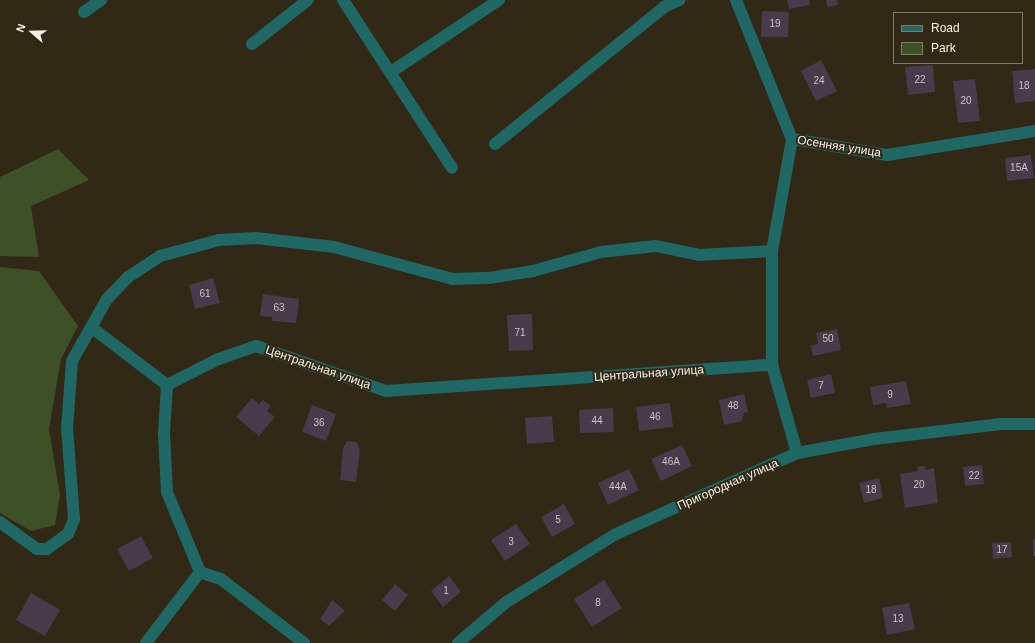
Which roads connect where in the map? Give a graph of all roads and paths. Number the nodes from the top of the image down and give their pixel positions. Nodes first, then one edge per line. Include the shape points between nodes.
1 (101, 0) edge
2 (308, 0) edge
3 (344, 0) edge
4 (499, 0) edge
5 (679, 0) edge
6 (736, 0) edge
7 (84, 12) dead end
8 (252, 44) dead end
9 (391, 72) junction
10 (1035, 131) edge
11 (792, 139) junction
12 (495, 144) dead end
13 (452, 168) dead end
14 (772, 251) junction
15 (91, 327) junction
16 (772, 365) junction
17 (166, 385) junction
18 (1035, 424) edge
19 (797, 453) junction
20 (0, 522) edge
21 (200, 572) junction
22 (146, 643) edge
23 (304, 643) edge
24 (458, 643) edge

1 - 7 street
2 - 8 street
3 - 9 street
4 - 9 street
5 - 12 street via 664,7
6 - 11 street, Осенняя улица
9 - 13 street
10 - 11 street, Осенняя улица via 887,155
11 - 14 street
14 - 15 street via 699,255 656,246 601,252 533,271 489,278 453,279 334,247 256,238 220,240 160,256 128,277 107,299
14 - 16 street
15 - 17 street
15 - 20 street via 72,361 67,429 74,519 68,534 47,549 37,549
16 - 17 street, Центральная улица via 386,391 256,346 216,360
16 - 19 street
17 - 21 street via 164,432 167,492
18 - 19 street, Пригородная улица via 1001,424 953,429 874,439
19 - 24 street, Пригородная улица via 616,534 505,603
21 - 22 street
21 - 23 street via 221,579

